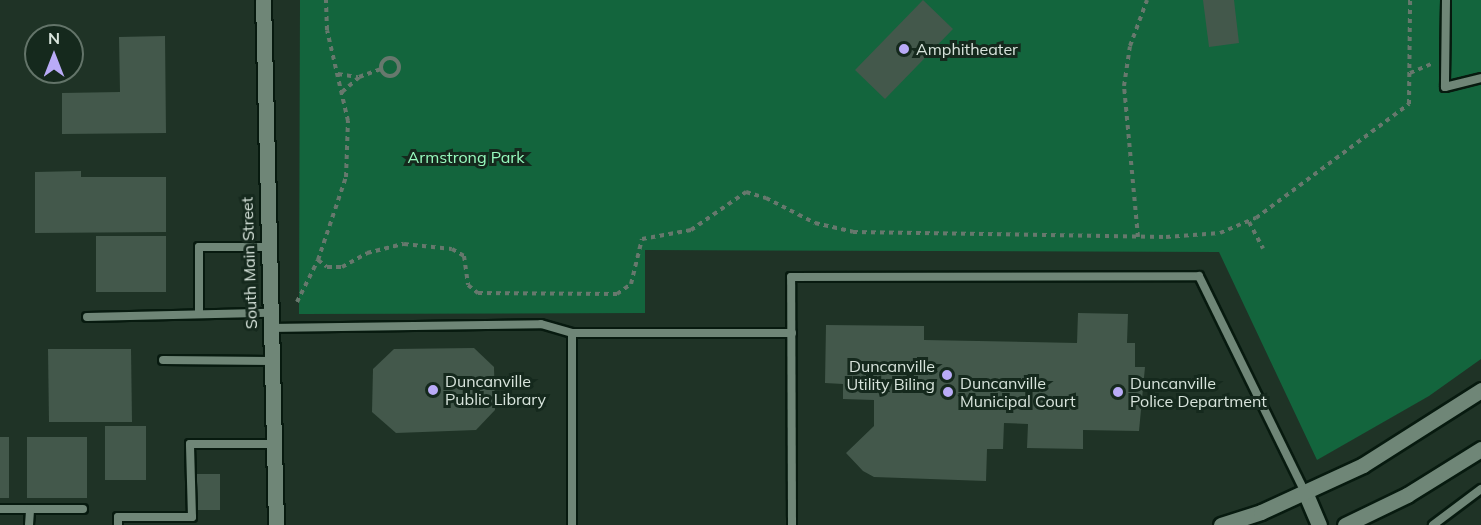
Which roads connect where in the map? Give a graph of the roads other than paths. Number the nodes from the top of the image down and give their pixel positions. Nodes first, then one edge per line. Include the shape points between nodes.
1 (263, 0) edge
2 (1446, 0) edge
3 (1481, 78) edge
4 (267, 247) junction
5 (199, 314) junction
6 (87, 317) dead end
7 (269, 321) junction
8 (572, 333) junction
9 (792, 333) junction
10 (163, 360) dead end
11 (271, 361) junction
12 (1481, 390) edge
13 (273, 444) junction
14 (1481, 448) edge
15 (1481, 489) edge
16 (1305, 492) junction
17 (0, 509) edge
18 (30, 509) junction
19 (83, 509) dead end
20 (192, 521) edge
21 (29, 525) edge
22 (118, 525) edge
23 (276, 525) edge
24 (572, 525) edge
25 (792, 525) edge
26 (1221, 525) edge
27 (1319, 525) edge
28 (1345, 525) edge
29 (1433, 525) edge

1 - 4 main road, South Main Street
2 - 3 lane via 1445,87
4 - 5 lane via 199,247
4 - 7 main road, South Main Street
5 - 6 lane
5 - 7 lane
7 - 8 lane via 541,324
7 - 11 main road, South Main Street
8 - 9 lane
8 - 24 lane
9 - 16 lane via 791,277 1199,276
9 - 25 lane
10 - 11 lane
11 - 13 main road, South Main Street
12 - 16 main road via 1398,445
13 - 20 lane via 190,444
13 - 23 main road, South Main Street
14 - 28 main road via 1407,495
15 - 29 lane
16 - 26 main road
16 - 27 main road
17 - 18 lane
18 - 19 lane
18 - 21 lane
20 - 22 lane via 118,517

